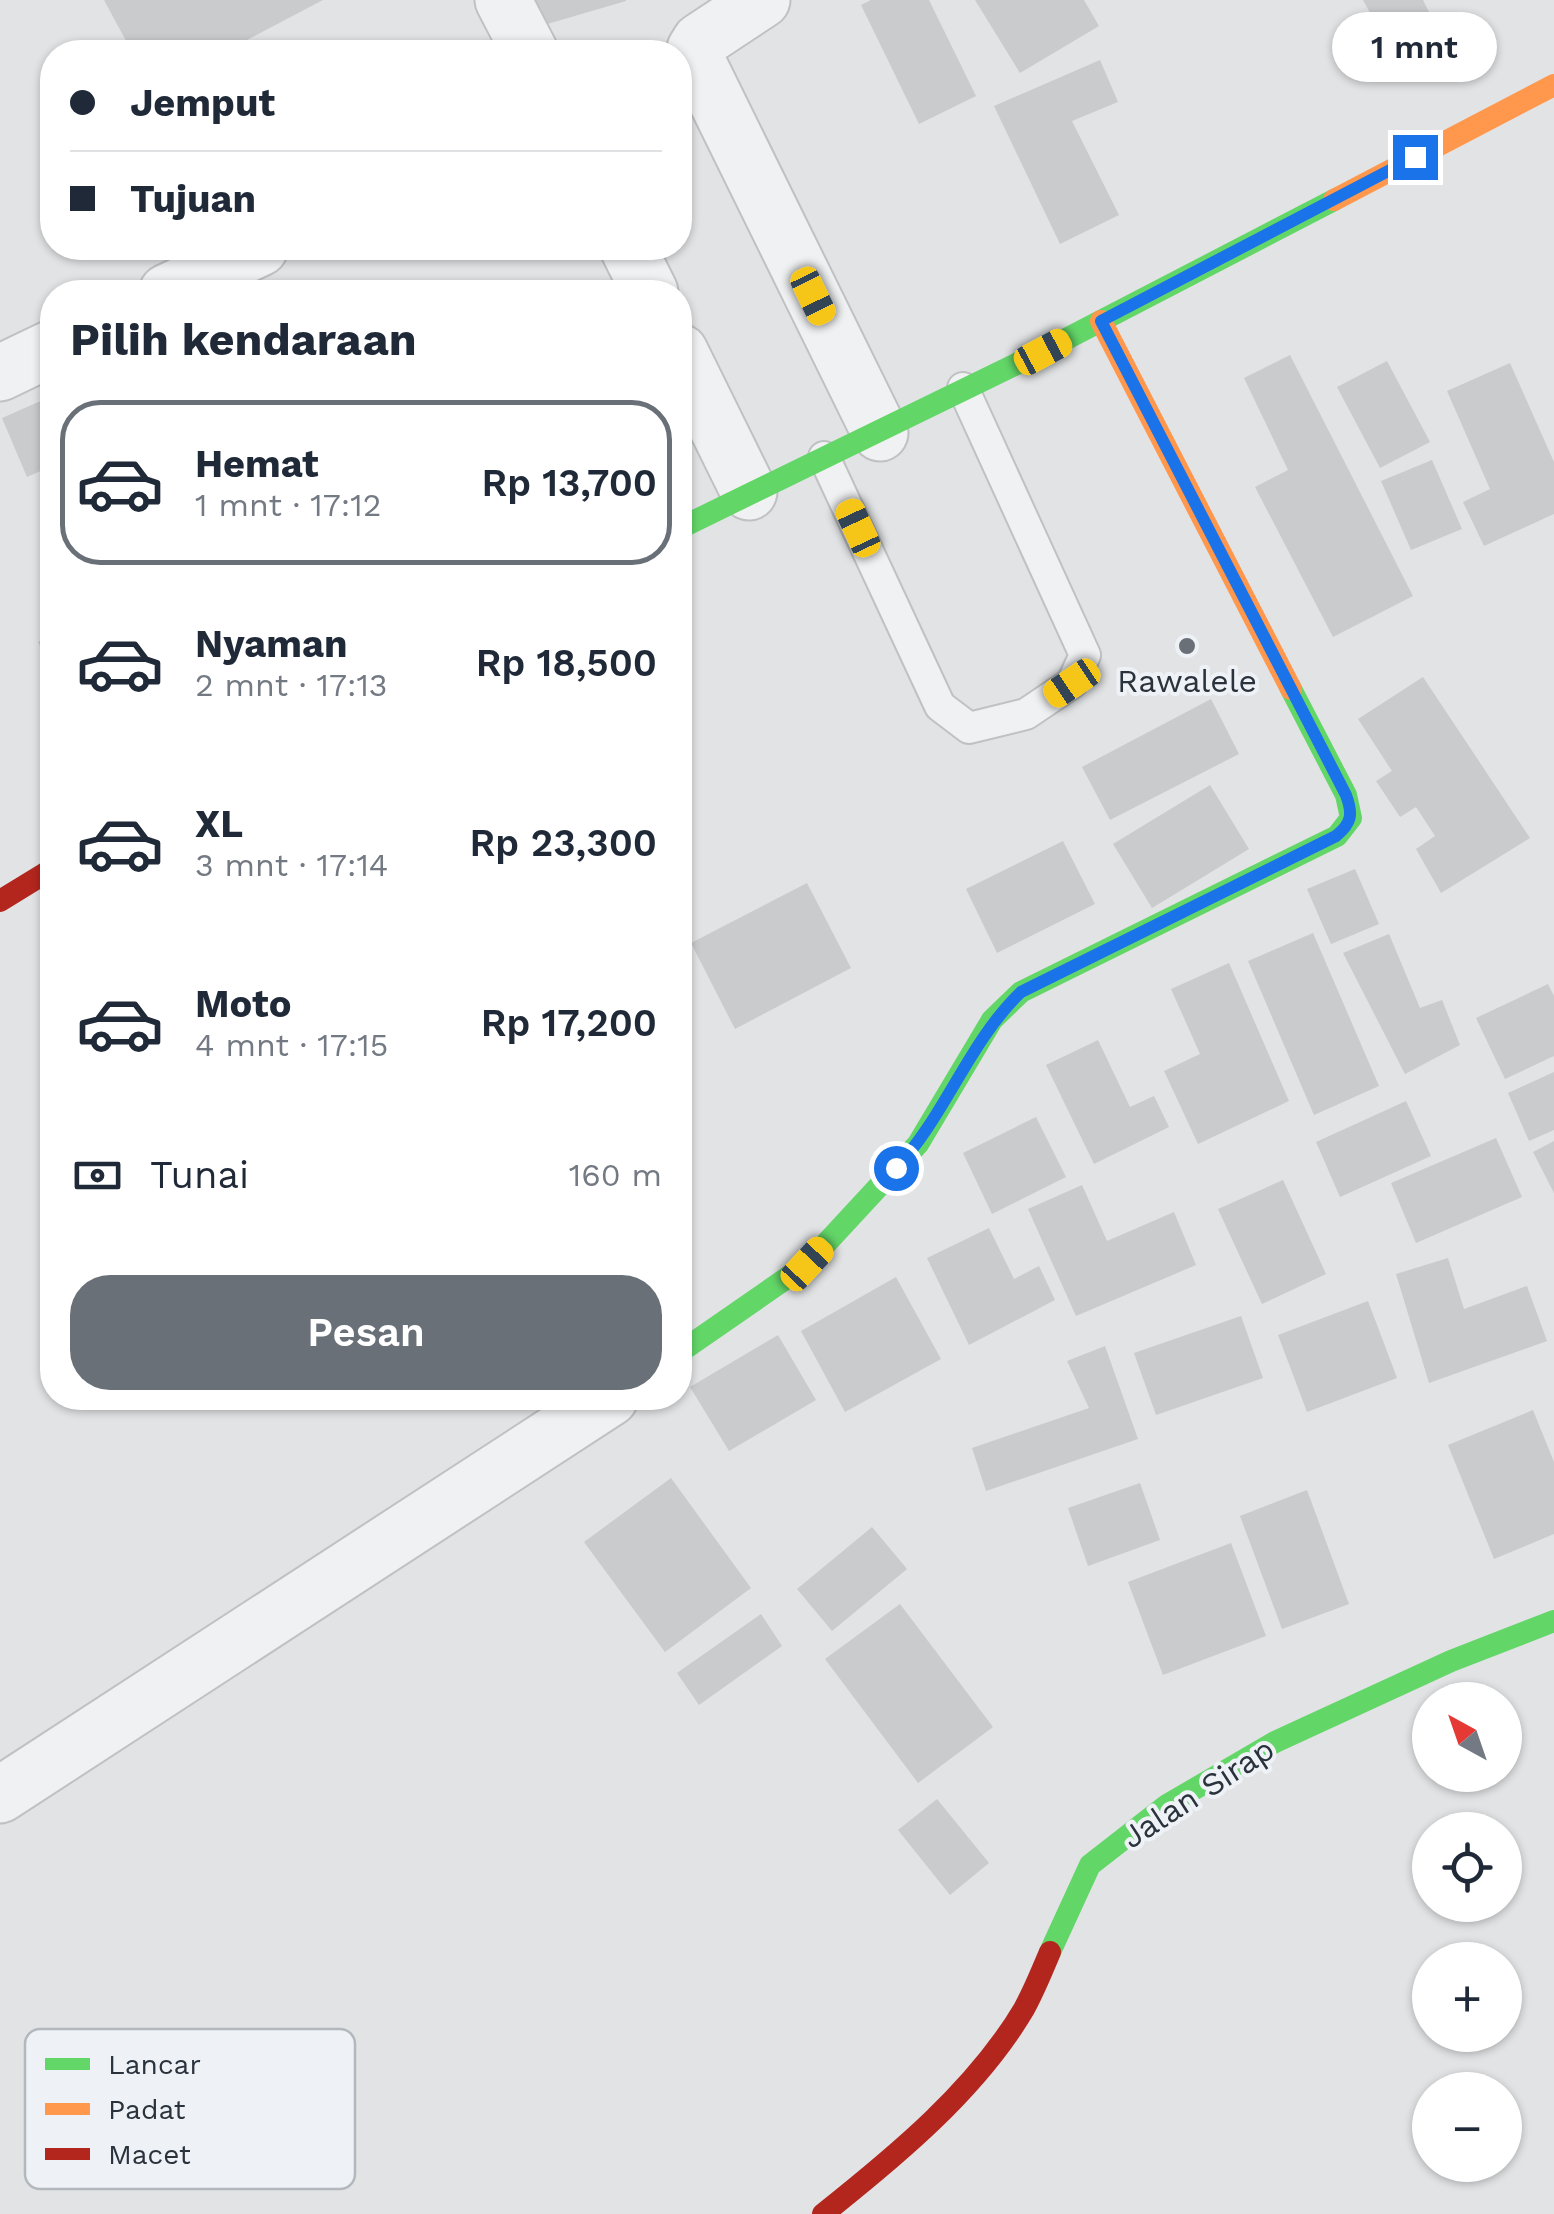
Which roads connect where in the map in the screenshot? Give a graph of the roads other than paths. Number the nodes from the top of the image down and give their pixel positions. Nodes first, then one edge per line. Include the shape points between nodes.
1 (503, 0) edge
2 (762, 0) edge
3 (524, 40) edge
4 (1551, 94) edge
5 (235, 260) edge
6 (192, 280) edge
7 (1101, 321) junction
8 (40, 354) edge
9 (0, 373) edge
10 (692, 376) edge
11 (962, 388) junction
12 (880, 432) junction
13 (824, 456) junction
14 (749, 492) junction
15 (692, 522) edge
16 (40, 876) edge
17 (0, 901) edge
18 (692, 1344) edge
19 (592, 1410) edge
20 (1554, 1621) edge
21 (0, 1795) edge
22 (823, 2214) edge

1 - 3 street
2 - 12 street via 700,41 694,53
4 - 7 street
5 - 6 street
7 - 11 street
7 - 18 street via 1346,795 1351,818 1336,836 1021,992 992,1020 918,1144 807,1264
8 - 9 street
10 - 14 street
11 - 12 street
11 - 13 lane via 1085,655 1072,683 1026,714 969,728 940,706
12 - 13 street
13 - 14 street
14 - 15 street
16 - 17 street
19 - 21 street
20 - 22 street, Jalan Sirap via 1274,1742 1167,1805 1090,1865 1024,2009 974,2077 879,2170

